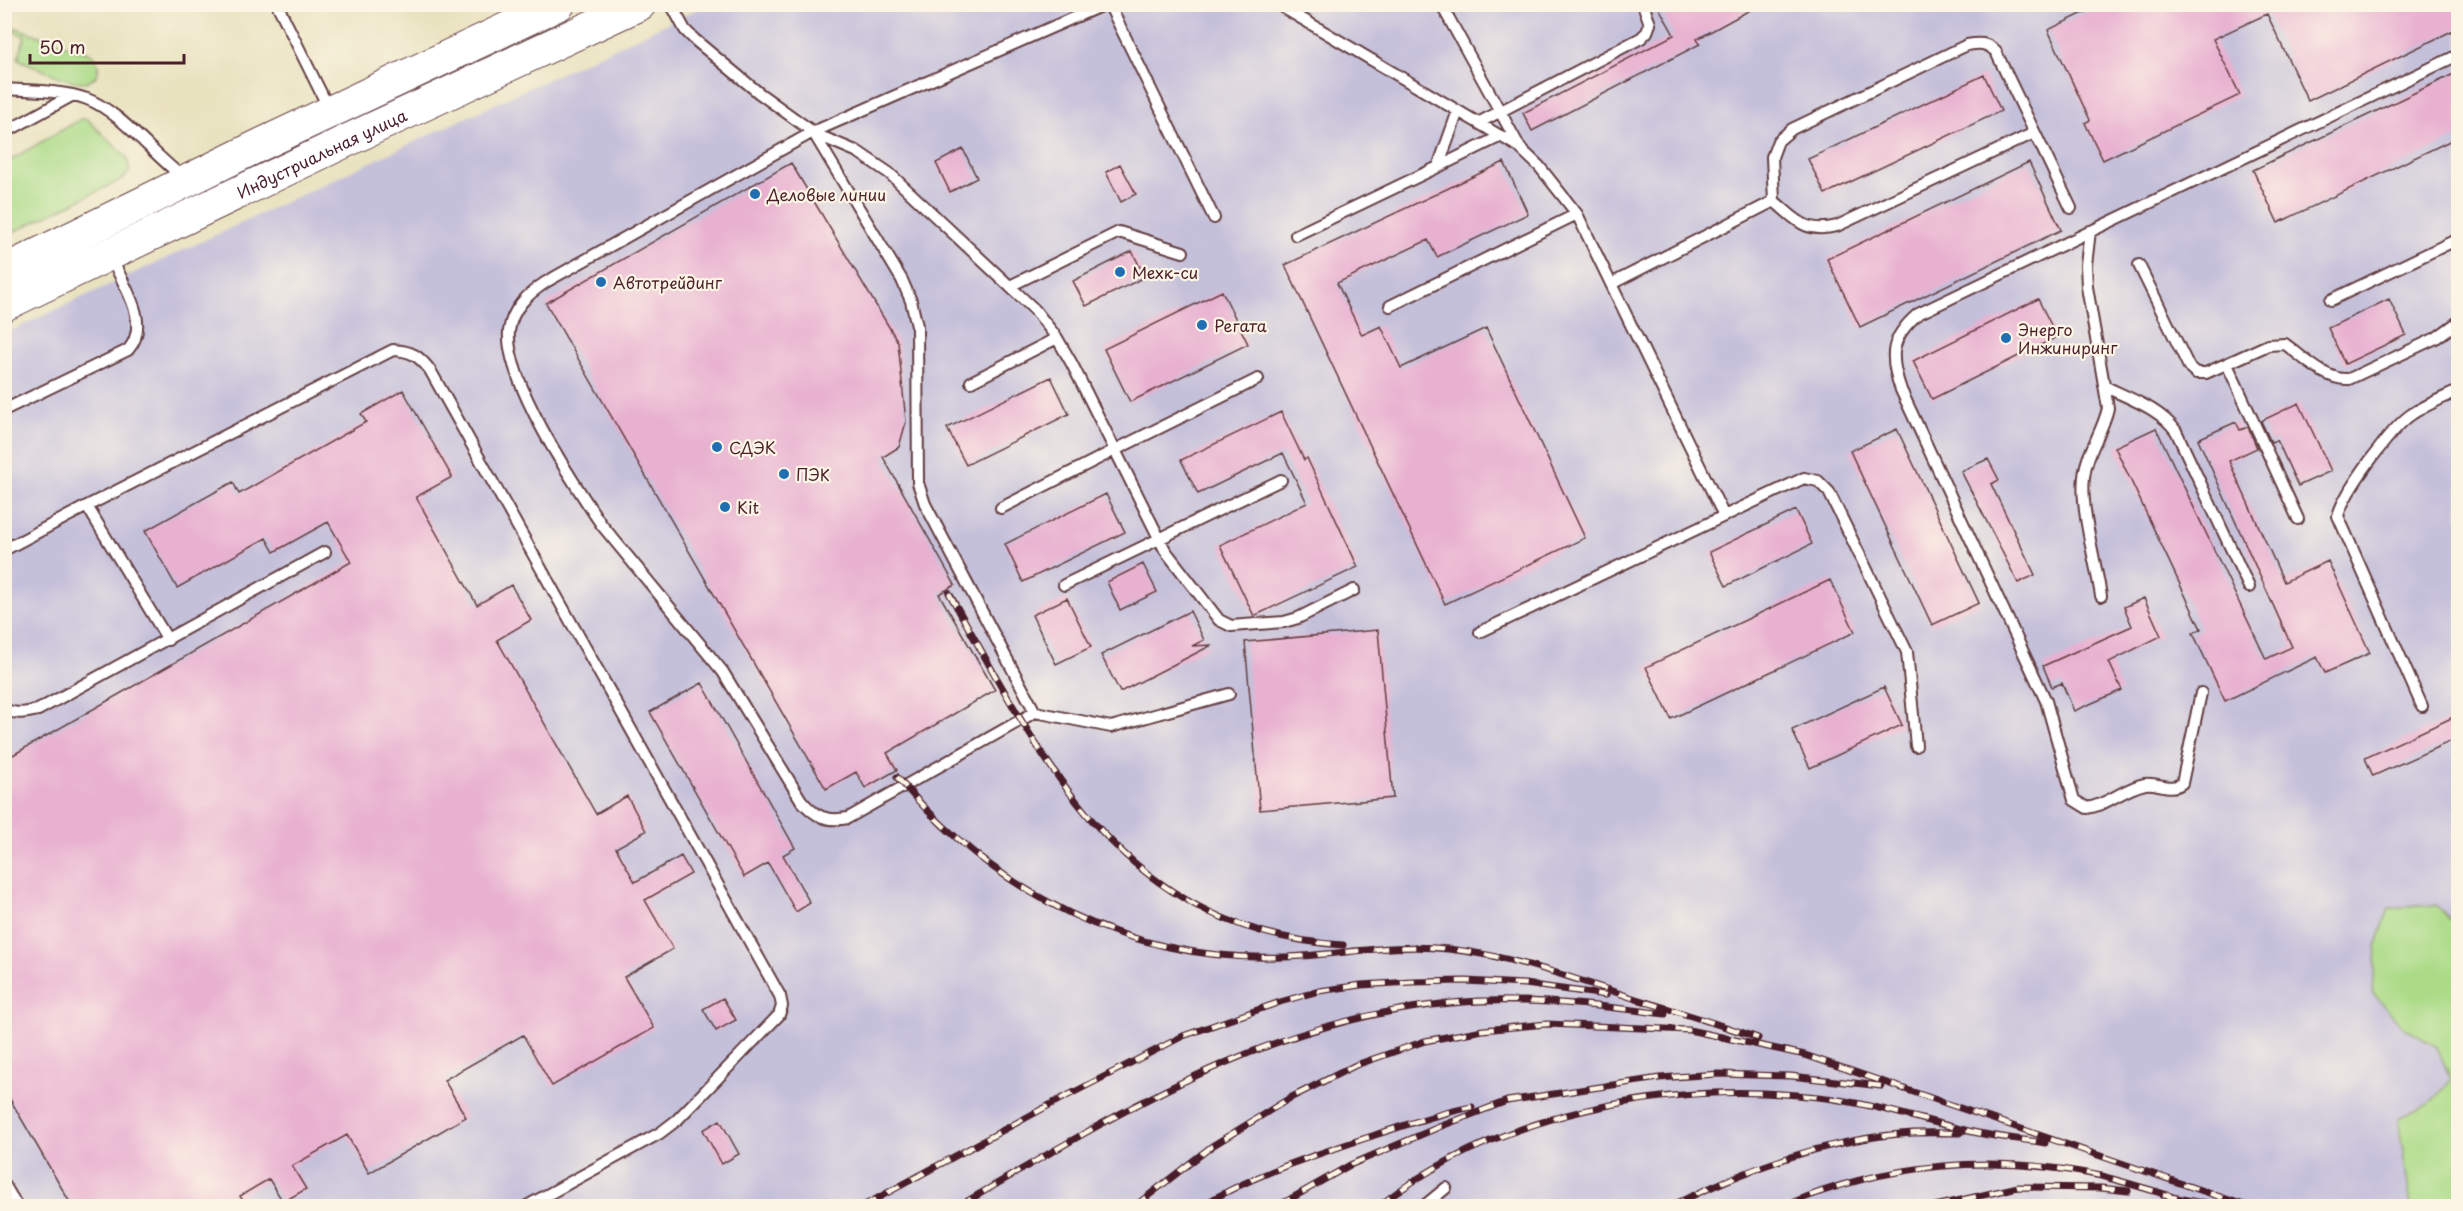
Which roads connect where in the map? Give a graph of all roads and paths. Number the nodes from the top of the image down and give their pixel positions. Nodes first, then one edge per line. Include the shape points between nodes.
1 (277, 4) edge
2 (559, 4) edge
3 (640, 4) edge
4 (671, 4) edge
5 (1105, 4) edge
6 (1109, 4) edge
7 (1277, 4) edge
8 (1441, 4) edge
9 (1643, 4) edge
10 (2458, 54) edge
11 (4, 89) edge
12 (73, 95) junction
13 (1458, 111) junction
14 (1499, 111) junction
15 (1478, 123) junction
16 (339, 127) junction
17 (813, 132) junction
18 (4, 133) edge
19 (2034, 133) junction
20 (1501, 136) junction
21 (1519, 147) junction
22 (1438, 167) junction
23 (188, 181) junction
24 (1774, 201) junction
25 (2070, 208) dead end
26 (1577, 214) junction
27 (1214, 218) dead end
28 (2090, 231) junction
29 (1296, 235) dead end
30 (2458, 239) edge
31 (1183, 252) dead end
32 (110, 255) junction
33 (2139, 265) dead end
34 (4, 271) edge
35 (1611, 284) junction
36 (1010, 286) junction
37 (2331, 300) dead end
38 (4, 305) edge
39 (1390, 306) dead end
40 (2458, 322) edge
41 (1057, 339) junction
42 (2227, 364) junction
43 (1258, 379) dead end
44 (971, 382) dead end
45 (2104, 386) junction
46 (2458, 391) edge
47 (4, 411) edge
48 (1115, 450) junction
49 (1281, 480) dead end
50 (87, 506) junction
51 (1001, 508) dead end
52 (1724, 516) junction
53 (2298, 519) dead end
54 (1159, 539) junction
55 (4, 550) edge
56 (325, 552) dead end
57 (1064, 585) dead end
58 (2249, 587) dead end
59 (1354, 590) dead end
60 (2101, 596) dead end
61 (1480, 632) dead end
62 (168, 640) junction
63 (2201, 693) dead end
64 (1229, 694) dead end
65 (2422, 705) dead end
66 (4, 708) edge
67 (1035, 712) junction
68 (1916, 746) dead end
69 (4, 1184) edge
70 (1446, 1188) dead end
71 (17, 1206) edge
72 (527, 1206) edge
73 (1424, 1206) edge

1 - 16 lane
2 - 16 main road, Индустриальная улица
3 - 16 main road, Индустриальная улица
4 - 17 lane via 695,40
5 - 17 lane
6 - 27 lane
7 - 13 lane
8 - 14 lane
9 - 14 lane via 1650,24 1641,38
10 - 28 lane
11 - 12 lane
12 - 18 lane
12 - 23 lane via 108,110
13 - 15 lane
13 - 22 lane
14 - 15 lane
14 - 21 lane
15 - 20 lane
16 - 23 main road, Индустриальная улица
16 - 32 main road, Индустриальная улица
17 - 36 lane via 889,172
17 - 67 lane via 911,301 917,326 918,483 925,504
17 - 67 lane via 529,293 517,307 509,330 516,374 528,402 601,524 723,672 801,800 821,818 848,818
19 - 24 lane via 1838,226 1806,228
19 - 24 lane via 1996,52 1990,45 1967,45 1792,129 1778,141 1772,158
19 - 25 lane
20 - 21 lane
20 - 22 lane
21 - 26 lane
22 - 29 lane
23 - 34 main road, Индустриальная улица
24 - 35 lane
26 - 35 lane
26 - 39 lane
28 - 45 lane via 2087,287
28 - 63 lane via 1918,314 1898,335 1893,351 1894,370 2046,701 2074,800 2087,808 2097,807 2145,784 2178,786 2184,779
30 - 37 lane
31 - 36 lane via 1119,232
32 - 38 main road, Индустриальная улица
32 - 47 lane via 137,315 136,342 128,350
33 - 42 lane via 2189,367 2196,373 2206,373
35 - 52 lane
36 - 41 lane
40 - 42 lane via 2436,338 2349,379 2328,375 2285,344 2268,345
41 - 44 lane
41 - 48 lane
42 - 53 lane
43 - 48 lane
45 - 58 lane via 2159,413 2176,431
45 - 60 lane via 2108,408 2105,422 2084,477
46 - 65 lane via 2400,423 2345,499 2338,516
48 - 51 lane
48 - 54 lane
49 - 54 lane
50 - 55 lane
50 - 62 lane
50 - 72 lane via 393,350 417,355 430,370 780,996 782,1006 779,1015 677,1120
52 - 61 lane
52 - 68 lane via 1804,478 1818,481 1829,492 1907,652
54 - 57 lane
54 - 59 lane via 1209,609 1231,626 1298,618
56 - 62 lane
62 - 66 lane via 38,710 20,713
64 - 67 lane via 1111,727
69 - 71 lane
70 - 73 lane

